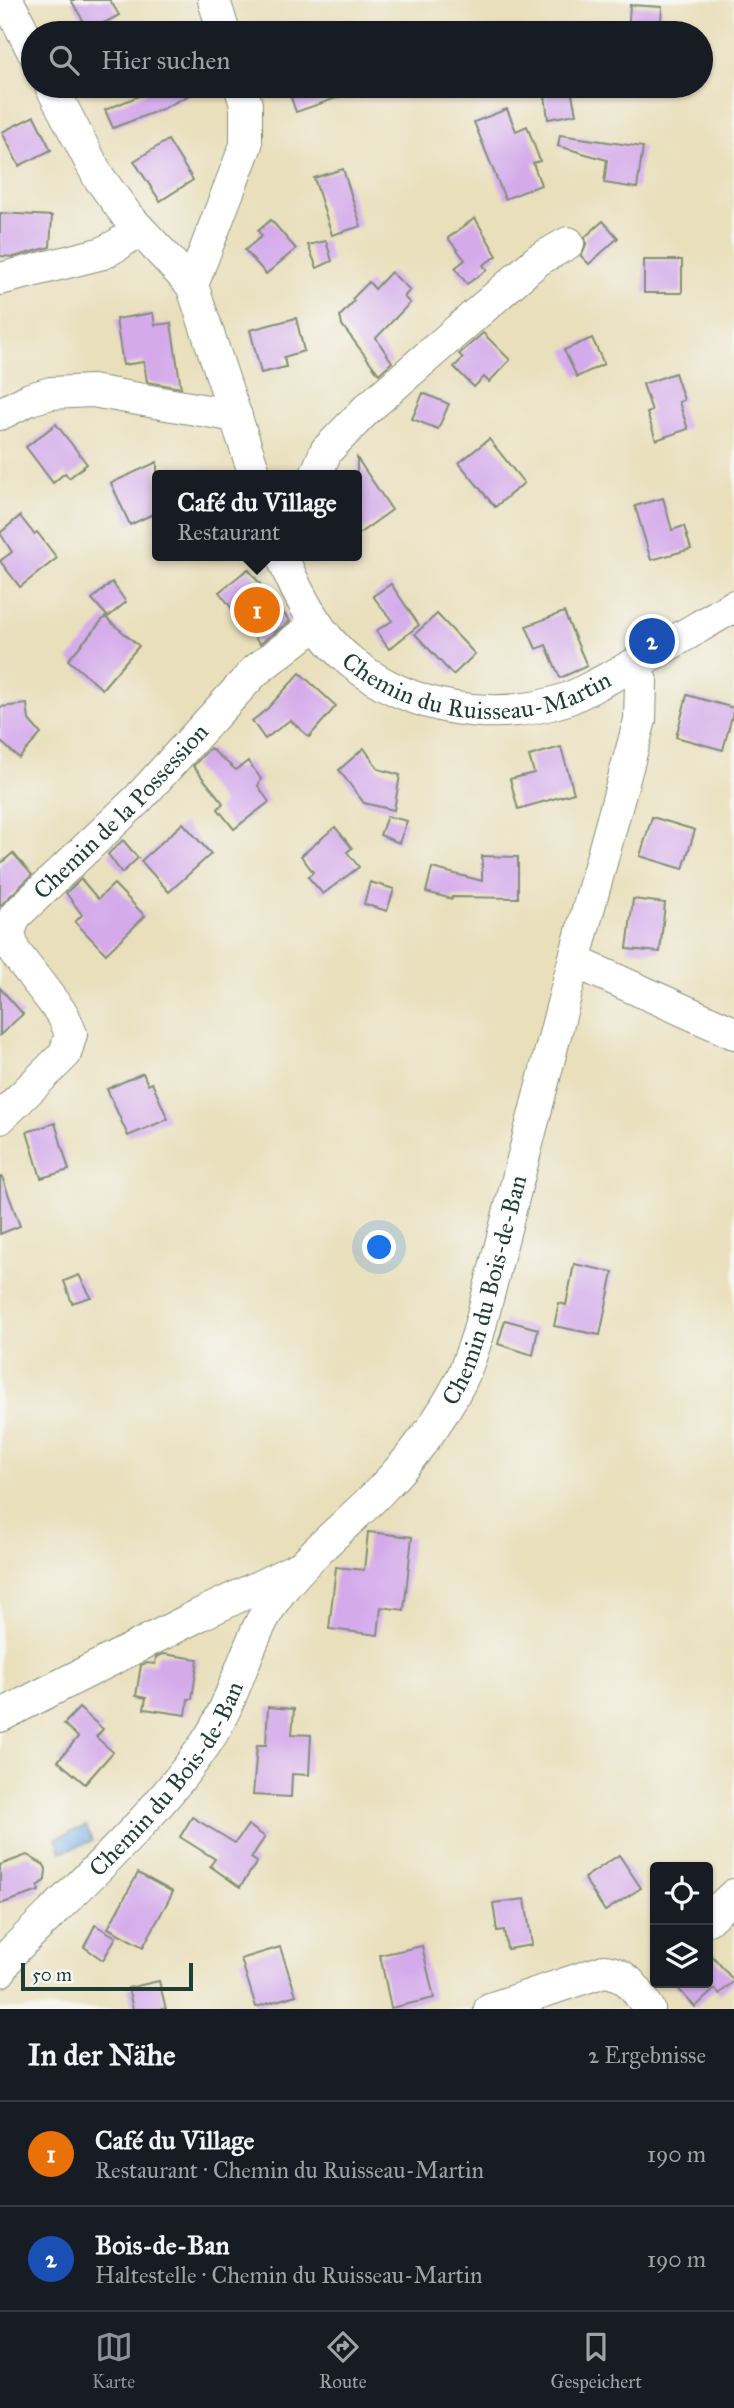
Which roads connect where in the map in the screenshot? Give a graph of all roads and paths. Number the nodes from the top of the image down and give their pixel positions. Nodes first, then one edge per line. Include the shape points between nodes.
1 (7, 0) edge
2 (214, 0) edge
3 (220, 21) edge
4 (21, 27) edge
5 (57, 98) edge
6 (244, 98) edge
7 (139, 229) junction
8 (568, 243) dead end
9 (0, 279) edge
10 (192, 285) junction
11 (0, 414) edge
12 (236, 416) junction
13 (253, 470) edge
14 (318, 470) edge
15 (289, 562) edge
16 (734, 606) edge
17 (316, 624) junction
18 (635, 665) junction
19 (574, 961) junction
20 (734, 1033) edge
21 (0, 1118) edge
22 (303, 1566) junction
23 (0, 1716) edge
24 (734, 1895) edge
25 (713, 1914) edge
26 (0, 1971) edge
27 (643, 1975) edge
28 (490, 2009) edge
29 (649, 2009) edge

1 - 4 street
2 - 3 street
5 - 7 street via 98,176
6 - 10 street via 246,145
7 - 9 street via 103,253
7 - 10 street
8 - 14 street via 538,260 367,409 326,450
10 - 12 street
11 - 12 street via 51,393 92,391
12 - 13 street
15 - 17 street, Chemin du Ruisseau-Martin
16 - 18 street, Chemin du Ruisseau-Martin
17 - 18 street, Chemin du Ruisseau-Martin via 350,661 393,688 432,705 471,711 532,709 569,698
17 - 21 street, Chemin de la Possession via 255,671 138,799 15,916 9,933 14,951 64,1015 71,1034 65,1054
18 - 19 street, Chemin du Bois-de-Ban via 641,681 640,720
19 - 20 street
19 - 22 street, Chemin du Bois-de-Ban via 478,1334 459,1383 427,1435 382,1489
22 - 23 street, Chemin du Bois-de-Ban
22 - 26 street, Chemin du Bois-de-Ban via 261,1622 207,1742 147,1816 12,1952
24 - 25 street
27 - 28 street via 604,1971
27 - 29 street

